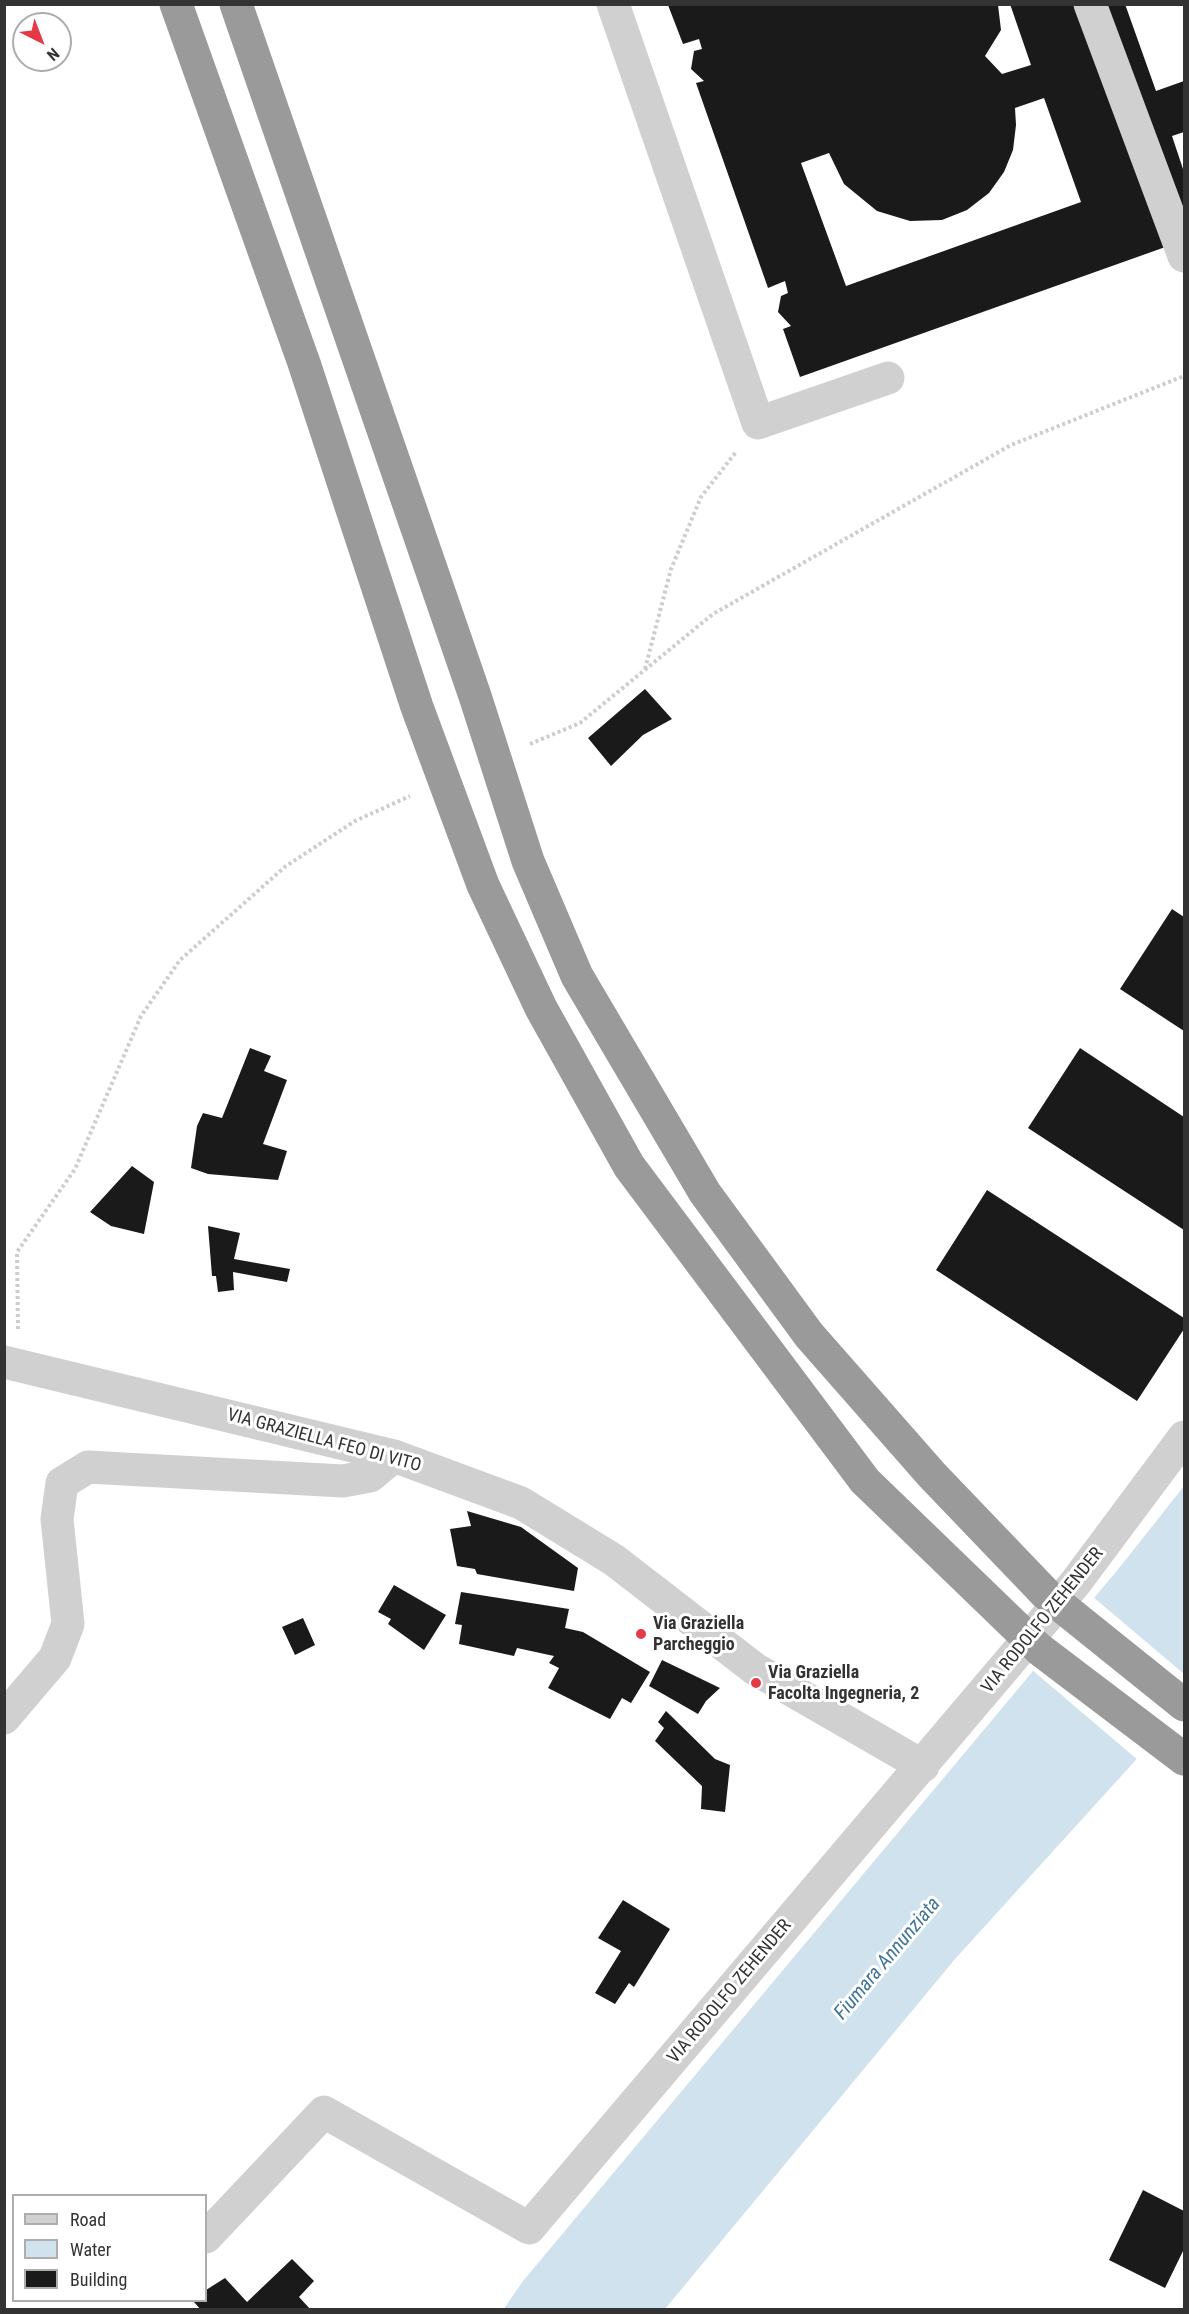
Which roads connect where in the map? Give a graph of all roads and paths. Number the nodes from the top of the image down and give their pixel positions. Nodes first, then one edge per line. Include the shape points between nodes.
1 (176, 4) edge
2 (236, 4) edge
3 (613, 4) edge
4 (1090, 4) edge
5 (1185, 256) edge
6 (888, 378) dead end
7 (758, 423) junction
8 (645, 669) dead end
9 (4, 1362) edge
10 (1185, 1437) edge
11 (394, 1456) junction
12 (1185, 1705) edge
13 (4, 1718) edge
14 (1185, 1759) edge
15 (923, 1766) junction
16 (207, 2236) edge

1 - 14 highway via 304,363 417,707 483,885 546,1018 629,1166 865,1481 1039,1648
2 - 12 highway via 475,696 528,861 577,976 705,1193 809,1335 932,1475 1046,1594
3 - 7 street
4 - 5 street
6 - 7 street
7 - 8 path via 701,497 671,569
9 - 11 street, VIA GRAZIELLA FEO DI VITO
10 - 15 street, VIA RODOLFO ZEHENDER via 1076,1582
11 - 13 street via 370,1476 343,1481 88,1467 62,1483 57,1519 68,1624 55,1658
11 - 15 street, VIA GRAZIELLA FEO DI VITO via 521,1503 614,1560 755,1669
15 - 16 street, VIA RODOLFO ZEHENDER via 529,2228 324,2112

